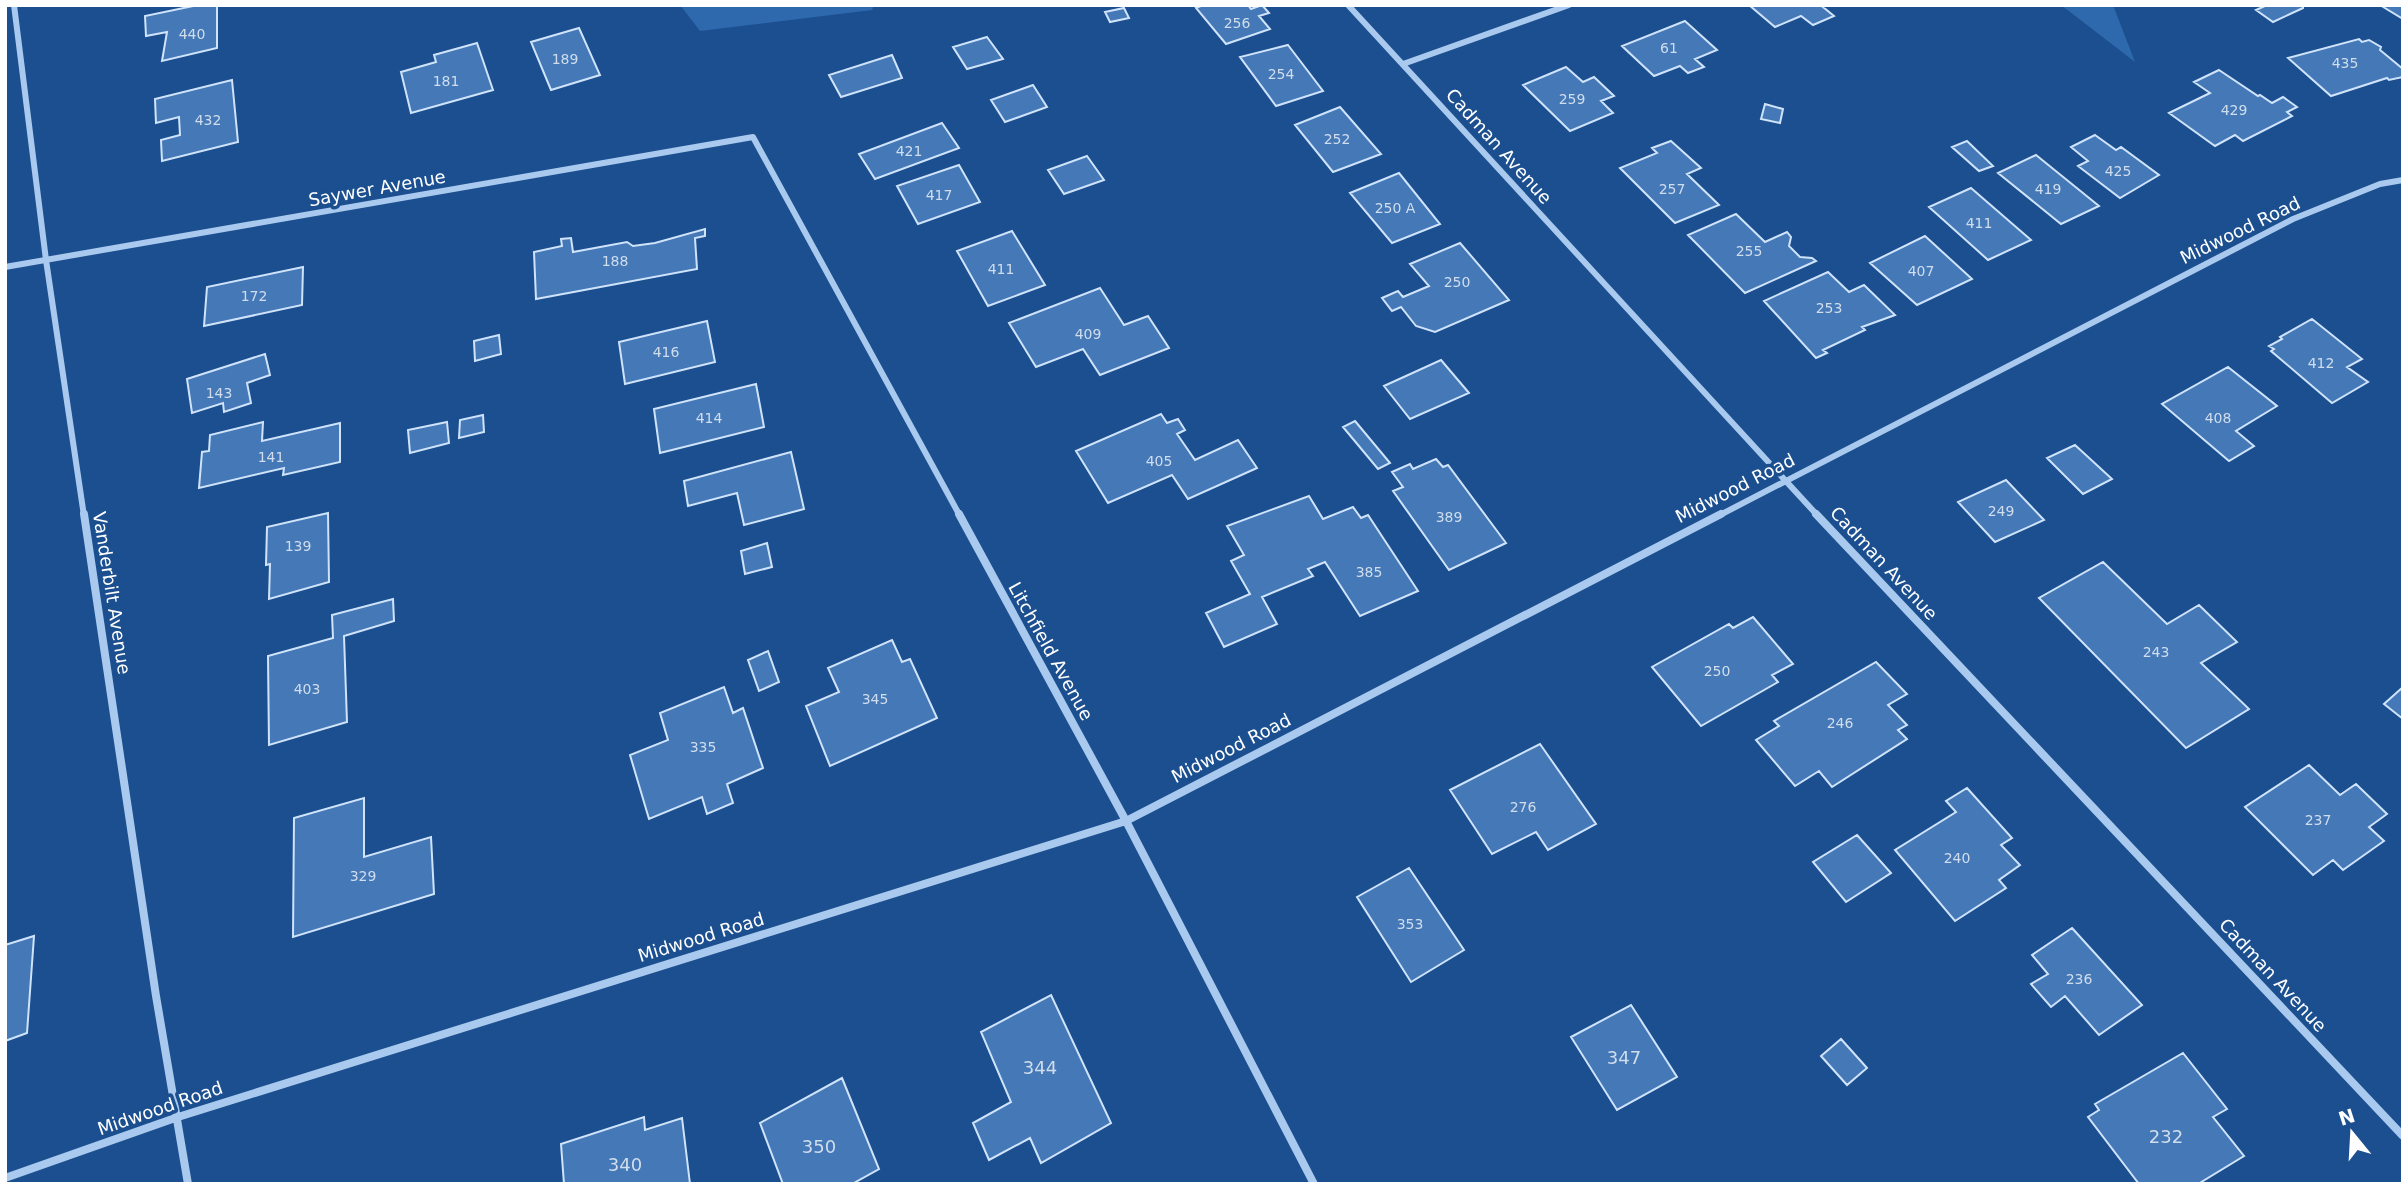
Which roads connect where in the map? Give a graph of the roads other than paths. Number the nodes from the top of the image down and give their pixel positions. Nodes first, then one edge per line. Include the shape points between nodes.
1 (14, 5) edge
2 (1348, 5) edge
3 (1569, 5) edge
4 (1403, 64) junction
5 (753, 137) joint
6 (2403, 180) edge
7 (46, 260) junction
8 (5, 267) edge
9 (1784, 480) junction
10 (1126, 821) junction
11 (178, 1117) junction
12 (2403, 1136) edge
13 (5, 1178) edge
14 (188, 1184) edge
15 (1314, 1184) edge

1 - 7 street, Vanderbilt Avenue
2 - 4 street, Cadman Avenue
3 - 4 street
4 - 9 street, Cadman Avenue
5 - 7 street, Saywer Avenue
5 - 10 street, Litchfield Avenue
6 - 9 street, Midwood Road via 2379,184 2293,219
7 - 8 street, Saywer Avenue
7 - 11 street, Vanderbilt Avenue
9 - 10 street, Midwood Road
9 - 12 street, Cadman Avenue
10 - 11 street, Midwood Road
10 - 15 street, Litchfield Avenue
11 - 13 street, Midwood Road
11 - 14 street, Vanderbilt Avenue

